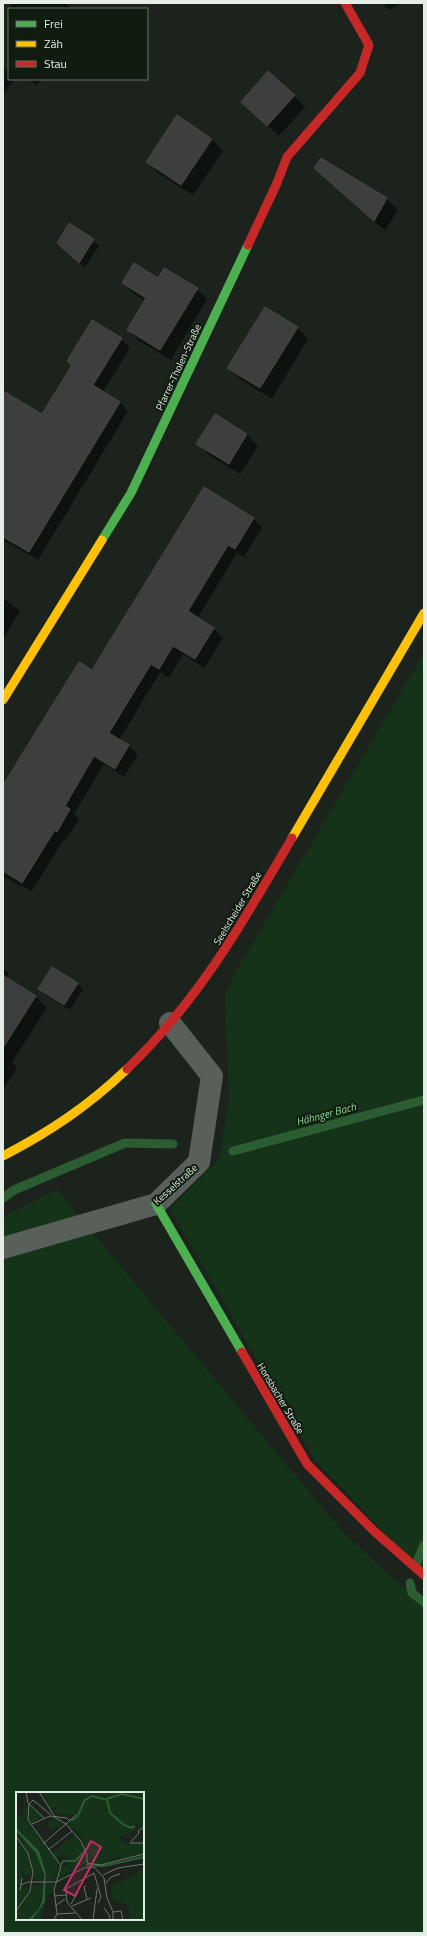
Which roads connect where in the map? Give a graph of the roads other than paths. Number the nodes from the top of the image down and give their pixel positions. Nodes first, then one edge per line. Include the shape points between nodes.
1 (345, 3) edge
2 (424, 613) edge
3 (3, 700) edge
4 (170, 1024) junction
5 (3, 1156) edge
6 (156, 1204) junction
7 (3, 1248) edge
8 (424, 1575) edge

1 - 3 street, Pfarrer-Tholen-Straße via 369,45 360,73 287,157 278,183 131,493
2 - 4 street, Seelscheider Straße via 231,942
4 - 5 street, Seelscheider Straße via 124,1072 66,1120
4 - 6 street, Kesselstraße via 212,1076 199,1162
6 - 7 street, Kesselstraße
6 - 8 street, Honsbacher Straße via 307,1464 374,1531

